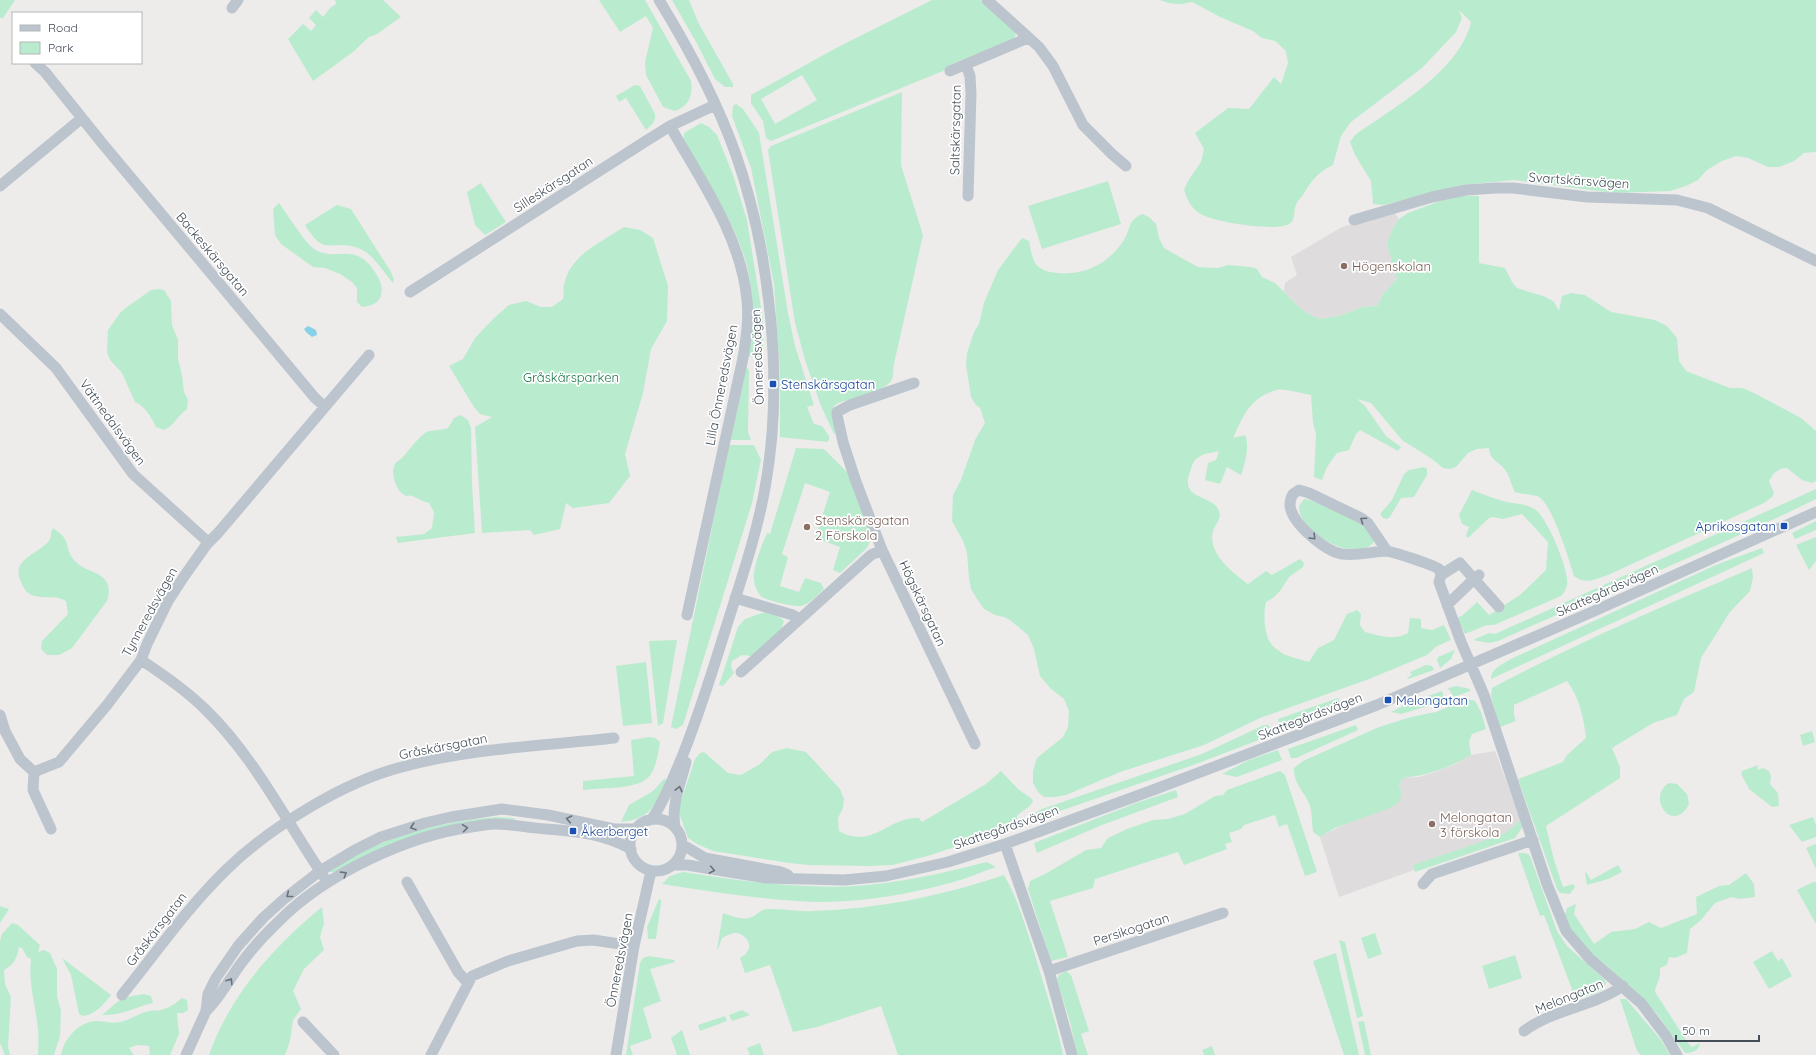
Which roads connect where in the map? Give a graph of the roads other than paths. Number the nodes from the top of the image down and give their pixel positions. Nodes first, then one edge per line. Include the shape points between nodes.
1 (659, 0) edge
2 (987, 0) edge
3 (1028, 38) junction
4 (36, 64) edge
5 (966, 64) junction
6 (950, 71) dead end
7 (715, 105) junction
8 (82, 118) junction
9 (670, 126) junction
10 (1126, 166) dead end
11 (0, 186) edge
12 (968, 196) dead end
13 (1354, 220) dead end
14 (1816, 261) edge
15 (410, 292) dead end
16 (0, 314) edge
17 (369, 355) dead end
18 (914, 383) dead end
19 (324, 406) junction
20 (1816, 512) edge
21 (208, 542) junction
22 (882, 550) junction
23 (1387, 551) junction
24 (1441, 575) junction
25 (1477, 577) junction
26 (735, 598) junction
27 (1448, 605) junction
28 (1499, 607) dead end
29 (687, 615) dead end
30 (800, 619) junction
31 (141, 660) junction
32 (1471, 666) junction
33 (741, 672) dead end
34 (0, 714) edge
35 (695, 724) junction
36 (614, 738) dead end
37 (975, 744) dead end
38 (34, 772) junction
39 (652, 819) junction
40 (288, 821) junction
41 (675, 827) junction
42 (51, 829) dead end
43 (636, 830) junction
44 (1533, 840) junction
45 (1005, 844) junction
46 (682, 845) junction
47 (630, 849) junction
48 (673, 865) junction
49 (320, 871) junction
50 (651, 871) junction
51 (794, 878) junction
52 (407, 882) dead end
53 (328, 884) junction
54 (1424, 884) dead end
55 (1223, 913) dead end
56 (634, 946) junction
57 (1049, 972) junction
58 (467, 982) junction
59 (1623, 986) junction
60 (122, 995) dead end
61 (206, 1011) junction
62 (303, 1022) dead end
63 (1524, 1031) dead end
64 (186, 1055) edge
65 (334, 1055) edge
66 (431, 1055) edge
67 (616, 1055) edge
68 (1072, 1055) edge
69 (1677, 1055) edge

1 - 7 street, Önneredsvägen
2 - 3 street
3 - 5 street
3 - 10 street via 1053,66 1083,125
4 - 8 street, Backeskärsgatan
5 - 6 street
5 - 12 street, Saltskärsgatan via 971,93
7 - 9 street, Silleskärsgatan
7 - 26 street, Önneredsvägen via 735,153 749,202 765,276 772,344 772,424 768,474 756,530
8 - 11 street
8 - 19 street, Backeskärsgatan
9 - 15 street, Silleskärsgatan
9 - 29 street, Lilla Önneredsvägen via 733,242 744,280 748,322 743,358
13 - 14 street, Svartskärsvägen via 1466,190 1496,188 1587,197 1677,200 1708,208
16 - 21 street, Vättnedalsvägen via 56,368 133,474
17 - 19 street, Tynneredsvägen
18 - 22 street, Högskärsgatan via 837,412 847,457
19 - 21 street, Tynneredsvägen via 233,516
20 - 32 street, Skattegårdsvägen
21 - 31 street, Tynneredsvägen via 168,601
22 - 30 street via 871,555
22 - 37 street, Högskärsgatan
23 -> 23 street via 1368,523 1361,518 1308,493 1299,490 1293,494 1290,506 1293,514 1316,540 1329,549 1342,554
23 - 24 street via 1437,568
24 - 25 street via 1460,562
24 - 27 street, Melongatan via 1439,582
25 - 27 street
25 - 28 street
26 - 30 street
26 - 35 street, Önneredsvägen
27 - 32 street, Melongatan
30 - 33 street
31 - 38 street, Tynneredsvägen via 59,762
31 - 40 street via 169,678 206,710 239,748
32 - 44 street, Melongatan via 1484,695
32 - 45 street, Skattegårdsvägen via 1290,739
34 - 38 street via 20,759
35 - 39 street, Önneredsvägen via 669,788
41 -> 35 street, Önneredsvägen via 675,805
36 - 40 street, Gråskärsgatan via 504,749 400,767 348,788
38 - 42 street via 33,790
39 - 41 street via 665,820
39 - 43 street via 642,823
40 - 49 street
40 - 60 street, Gråskärsgatan via 251,847 198,898
41 - 46 street
43 - 47 street via 631,838
43 -> 49 street via 614,829 548,814 502,809 425,823 381,837
44 - 54 street via 1432,874
44 - 59 street, Melongatan via 1566,931 1590,959
45 - 51 street, Skattegårdsvägen via 948,862 886,876 844,880
45 - 57 street
46 - 48 street via 680,855
46 - 51 street, Skattegårdsvägen via 705,858 781,872
47 - 50 street via 632,856 640,865
53 -> 47 street via 372,858 420,838 494,824 585,833 611,840
48 - 50 street, Skattegårdsvägen
48 -> 51 street, Skattegårdsvägen via 687,865 760,878
49 - 53 street
49 -> 61 street via 274,908 238,946 208,994
50 - 56 street, Önneredsvägen
52 - 58 street via 458,972
61 -> 53 street via 278,921
55 - 57 street, Persikogatan
56 - 58 street via 593,940 577,941 508,961 472,976
56 - 67 street, Önneredsvägen
57 - 68 street
58 - 66 street
59 - 63 street, Melongatan via 1599,1000 1539,1021
59 - 69 street, Melongatan via 1654,1018
61 - 64 street
62 - 65 street

